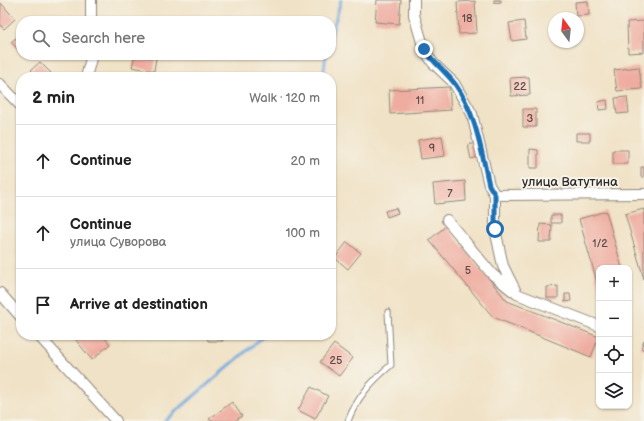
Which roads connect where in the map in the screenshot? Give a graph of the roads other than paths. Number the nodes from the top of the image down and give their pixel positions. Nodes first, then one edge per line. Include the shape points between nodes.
1 (91, 0) edge
2 (414, 0) edge
3 (91, 16) edge
4 (91, 60) edge
5 (87, 72) edge
6 (0, 84) edge
7 (16, 101) edge
8 (644, 194) edge
9 (495, 195) junction
10 (447, 220) dead end
11 (0, 293) edge
12 (517, 294) junction
13 (16, 311) edge
14 (388, 312) dead end
15 (596, 325) edge
16 (43, 340) edge
17 (116, 421) edge
18 (348, 421) edge

1 - 3 street
2 - 9 street via 414,16 424,49 454,83 472,114 489,185
4 - 5 street
6 - 7 street
8 - 9 street, улица Ватутина
9 - 12 street via 495,229 503,266
10 - 12 street via 492,274
11 - 13 street
12 - 15 street
14 - 18 lane via 391,365 369,384 353,408
16 - 17 street

